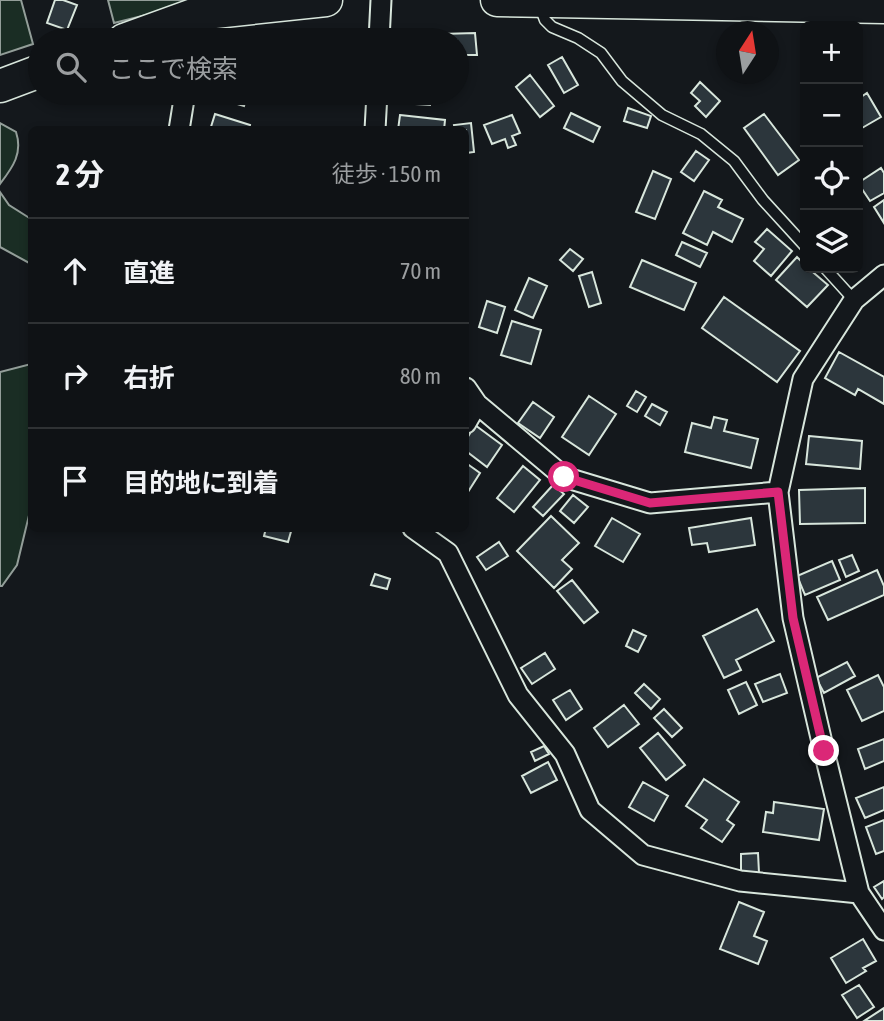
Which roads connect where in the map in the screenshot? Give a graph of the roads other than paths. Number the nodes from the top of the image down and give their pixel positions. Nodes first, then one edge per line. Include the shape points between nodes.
1 (326, 0) edge
2 (381, 0) edge
3 (496, 0) edge
4 (537, 1) edge
5 (884, 6) edge
6 (194, 27) edge
7 (380, 28) edge
8 (28, 76) edge
9 (0, 86) edge
10 (183, 105) edge
11 (376, 105) edge
12 (181, 126) edge
13 (375, 126) edge
14 (800, 241) edge
15 (830, 273) edge
16 (884, 275) edge
17 (854, 300) junction
18 (471, 396) edge
19 (778, 492) junction
20 (419, 532) edge
21 (859, 892) junction
22 (884, 930) edge

1 - 6 highway
2 - 7 street
3 - 4 highway
4 - 5 highway
4 - 14 lane via 552,27 601,53 622,81 662,115 701,134 734,161
8 - 9 highway
10 - 12 street
11 - 13 street
15 - 17 lane
16 - 17 street
17 - 19 street via 803,379
18 - 19 street via 564,477 650,503
19 - 21 street via 793,618
20 - 21 street via 448,553 518,695 565,754 590,810 643,855 740,881
21 - 22 street

